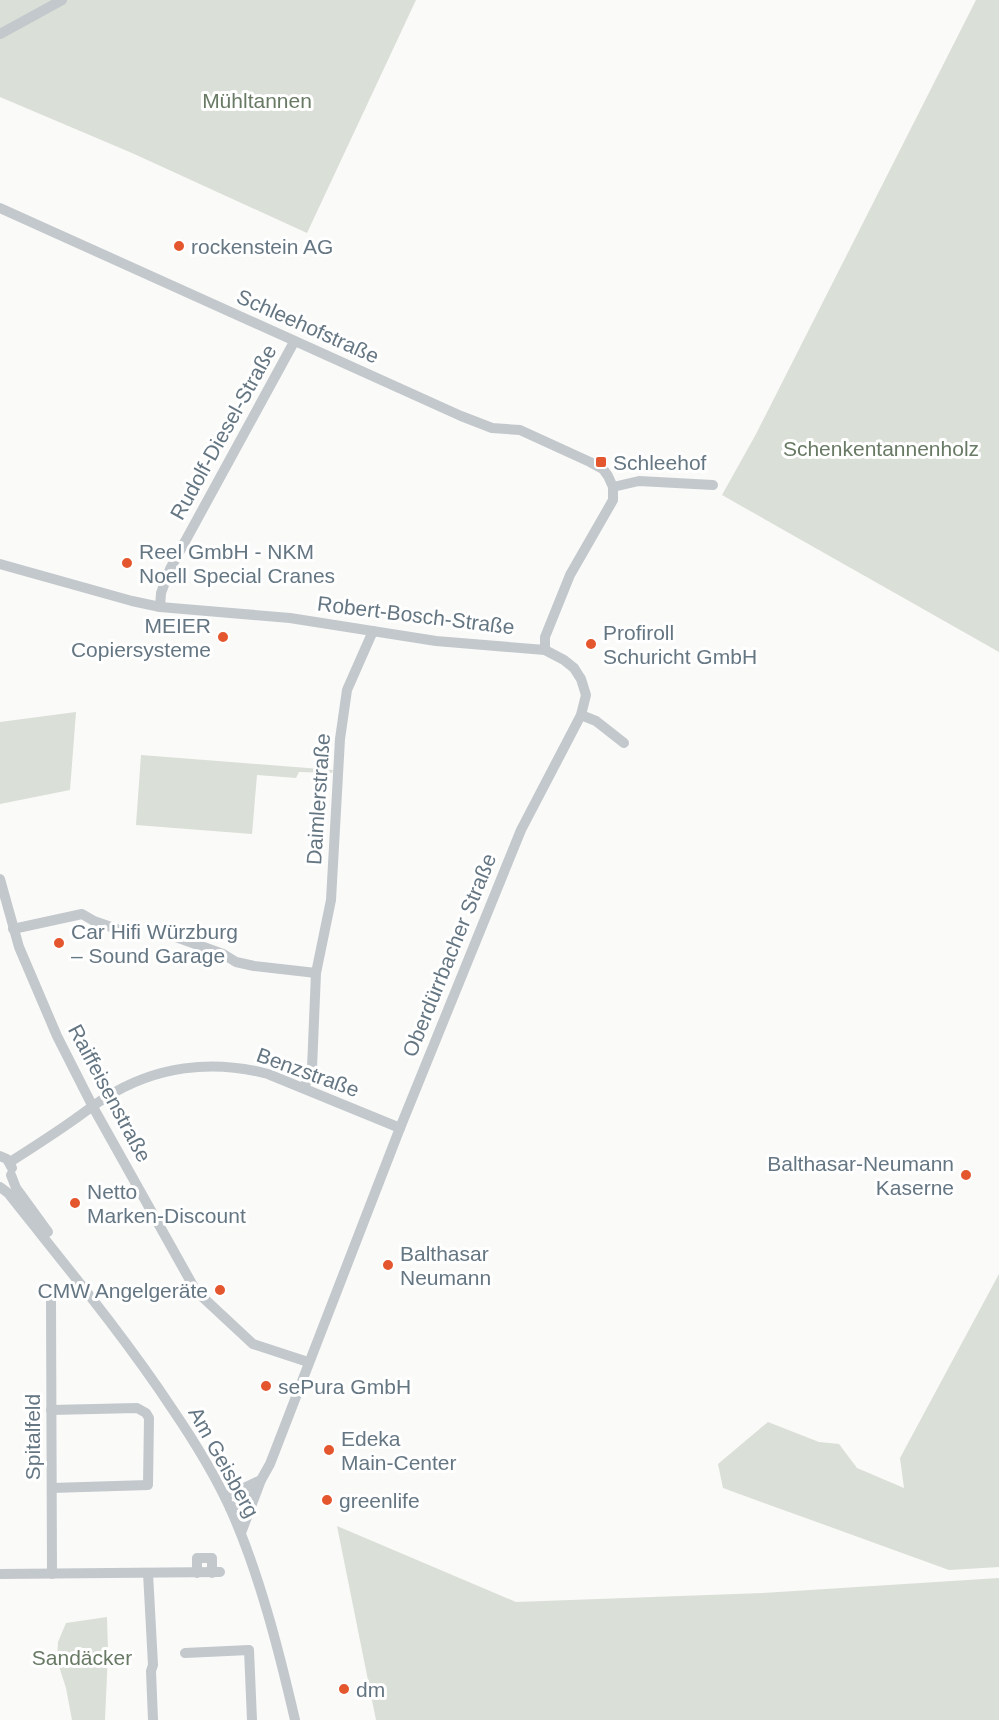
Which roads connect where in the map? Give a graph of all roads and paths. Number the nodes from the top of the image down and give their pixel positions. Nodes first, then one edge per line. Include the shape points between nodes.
1 (62, 0) edge
2 (0, 33) edge
3 (0, 208) edge
4 (294, 342) junction
5 (713, 485) dead end
6 (614, 487) junction
7 (0, 564) edge
8 (160, 607) junction
9 (373, 632) junction
10 (545, 650) junction
11 (581, 715) junction
12 (624, 743) dead end
13 (0, 879) edge
14 (13, 929) junction
15 (162, 932) dead end
16 (128, 933) dead end
17 (316, 973) junction
18 (304, 1088) junction
19 (93, 1107) junction
20 (400, 1128) junction
21 (5, 1159) edge
22 (11, 1175) junction
23 (0, 1185) edge
24 (80, 1280) junction
25 (51, 1300) dead end
26 (308, 1362) junction
27 (51, 1410) junction
28 (259, 1485) junction
29 (52, 1488) junction
30 (225, 1497) junction
31 (230, 1508) junction
32 (241, 1533) junction
33 (148, 1573) junction
34 (216, 1573) dead end
35 (0, 1574) edge
36 (52, 1574) junction
37 (185, 1653) dead end
38 (153, 1720) edge
39 (252, 1720) edge
40 (295, 1720) edge

1 - 2 street
3 - 4 street, Schleehofstraße
4 - 6 street, Schleehofstraße via 461,416 492,428 520,430 603,469
4 - 8 street, Rudolf-Diesel-Straße via 170,569
5 - 6 street via 639,481
6 - 10 street via 613,500 570,575 545,637
7 - 8 street, Robert-Bosch-Straße
8 - 9 street, Robert-Bosch-Straße via 291,618
9 - 10 street, Robert-Bosch-Straße
9 - 17 street, Daimlerstraße via 346,690 331,900
10 - 11 street, Oberdürrbacher Straße via 574,668 581,679 585,695
11 - 12 street via 596,721
11 - 20 street, Oberdürrbacher Straße via 521,830
13 - 14 street, Raiffeisenstraße
14 - 16 street via 82,914
14 - 19 street, Raiffeisenstraße via 36,990
15 - 17 street via 236,962
17 - 18 street, Daimlerstraße via 312,1068
18 - 19 street, Benzstraße via 252,1070 203,1065 157,1073
18 - 20 street, Benzstraße
19 - 21 street, Benzstraße
19 - 26 street, Raiffeisenstraße via 196,1291 253,1344
20 - 26 street, Oberdürrbacher Straße
21 - 22 street via 12,1166
22 - 23 street
22 - 24 street, Am Geisberg
23 - 24 street, Am Geisberg
24 - 30 street, Am Geisberg via 143,1364
25 - 27 street, Spitalfeld
26 - 28 street, Oberdürrbacher Straße
27 - 29 street, Spitalfeld
27 - 29 street via 137,1408 148,1418 148,1485
28 - 30 street
28 - 31 street, Oberdürrbacher Straße via 249,1499
28 - 32 street, Oberdürrbacher Straße
29 - 36 street, Spitalfeld
30 - 31 street, Am Geisberg
31 - 32 street, Am Geisberg
32 - 40 street, Am Geisberg
33 - 34 street
33 - 36 street
33 - 38 street
35 - 36 street
37 - 39 street via 249,1650

